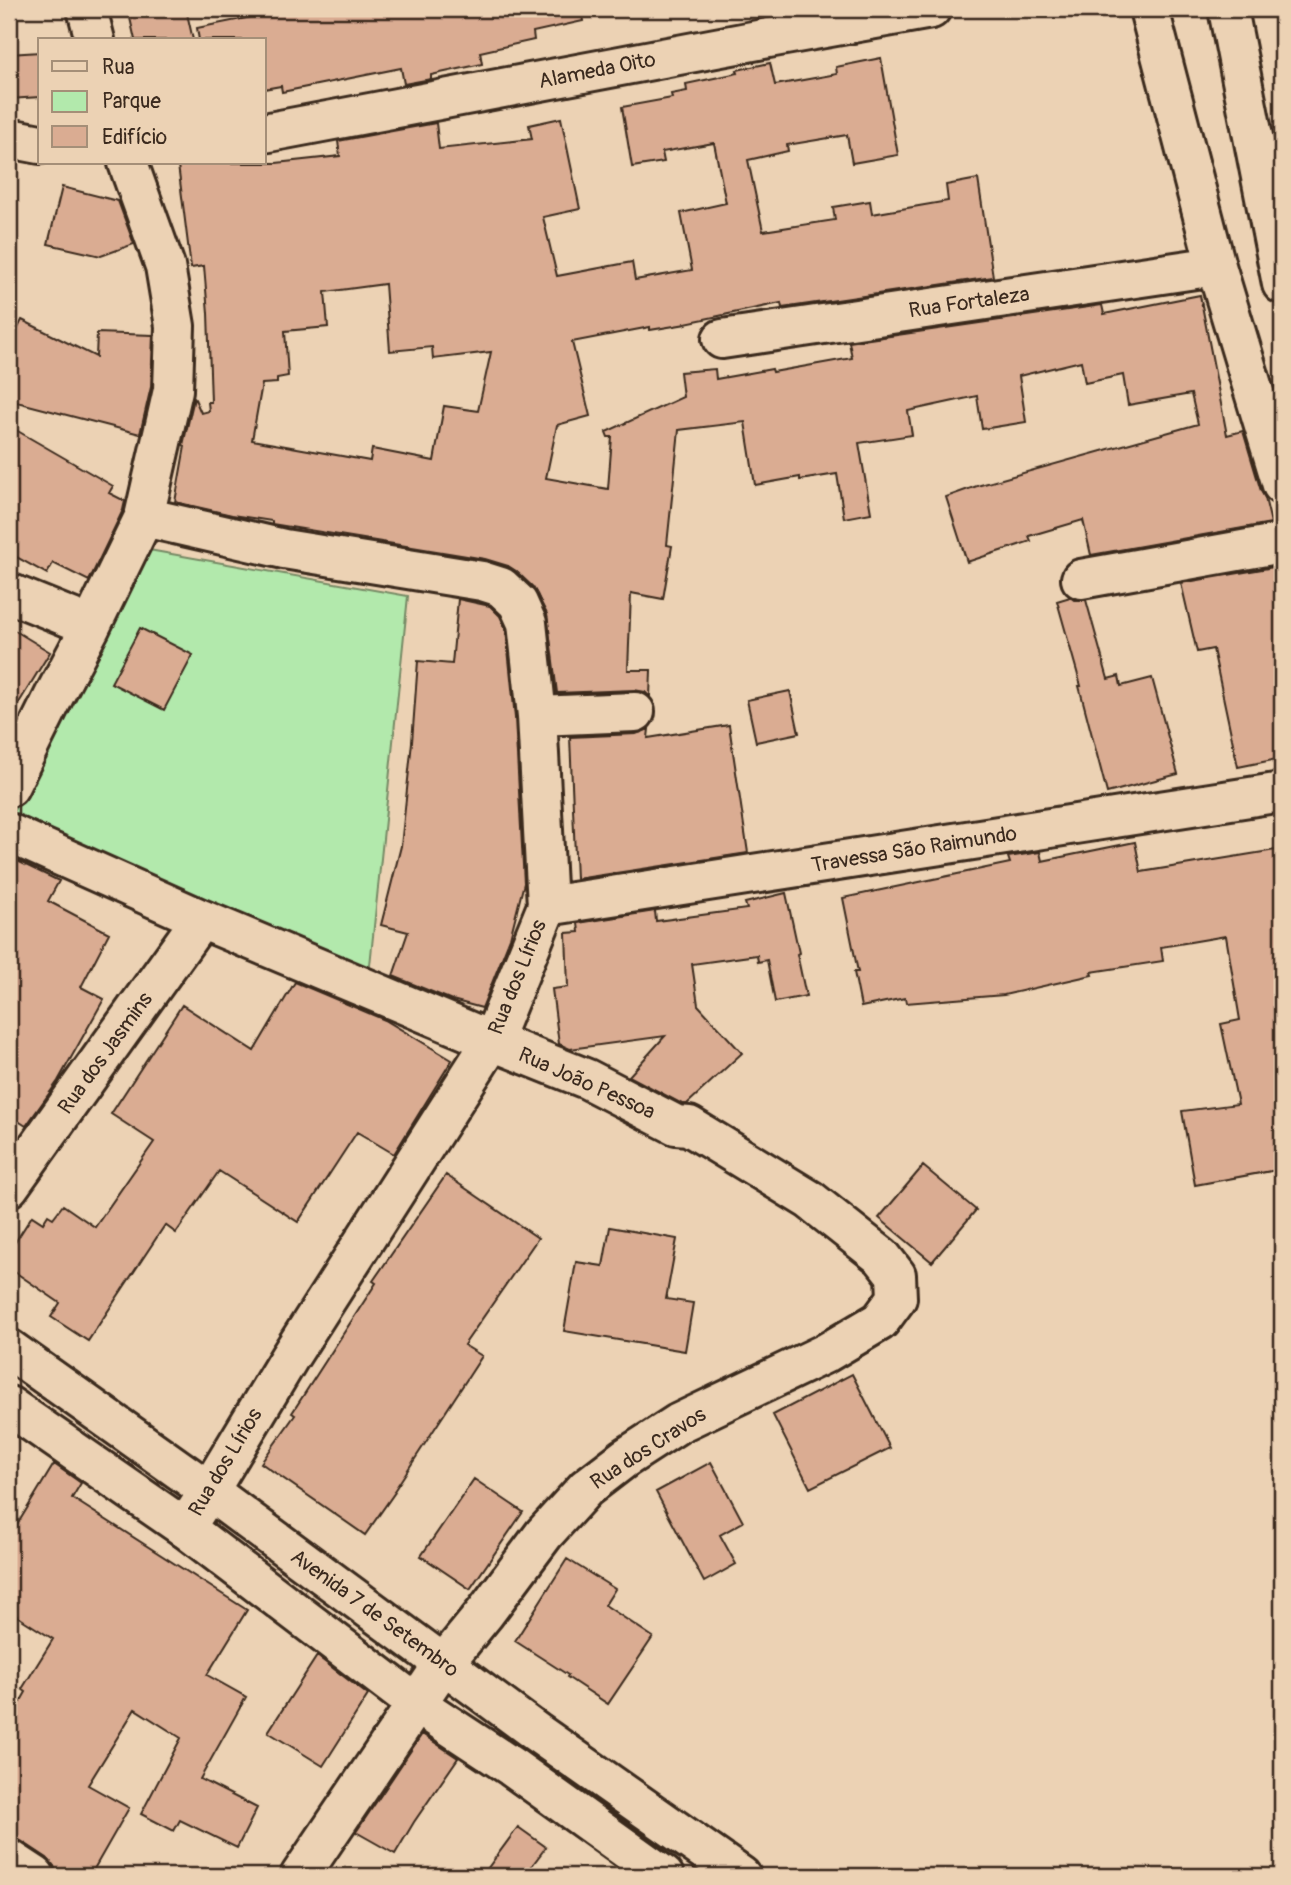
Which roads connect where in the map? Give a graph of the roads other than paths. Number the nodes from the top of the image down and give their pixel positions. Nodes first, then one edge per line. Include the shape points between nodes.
1 (87, 9) edge
2 (931, 9) edge
3 (1149, 9) edge
4 (1228, 9) edge
5 (771, 23) edge
6 (94, 38) edge
7 (266, 133) edge
8 (9, 138) edge
9 (38, 144) edge
10 (128, 164) edge
11 (1260, 170) junction
12 (1282, 244) edge
13 (1216, 266) junction
14 (1282, 284) edge
15 (722, 339) dead end
16 (1282, 485) edge
17 (144, 517) junction
18 (1282, 543) edge
19 (1081, 579) dead end
20 (9, 593) edge
21 (92, 626) junction
22 (635, 712) dead end
23 (537, 716) junction
24 (9, 786) edge
25 (1282, 792) edge
26 (9, 833) edge
27 (547, 906) junction
28 (201, 919) junction
29 (492, 1041) junction
30 (9, 1187) edge
31 (880, 1321) joint
32 (9, 1349) edge
33 (9, 1406) edge
34 (209, 1491) junction
35 (185, 1528) junction
36 (444, 1663) junction
37 (415, 1703) junction
38 (536, 1732) junction
39 (512, 1767) junction
40 (9, 1859) edge
41 (35, 1876) edge
42 (300, 1876) edge
43 (663, 1876) edge
44 (741, 1876) edge

1 - 6 street
2 - 5 street, Alameda Oito
3 - 13 street
4 - 11 street
5 - 7 street, Alameda Oito
8 - 9 street
10 - 17 street via 165,266 175,326 173,390
11 - 12 street
11 - 14 street
13 - 15 street, Rua Fortaleza
13 - 16 street
17 - 21 street
17 - 23 street, Rua dos Lírios via 284,549 501,587 518,603 527,623
18 - 19 street
20 - 21 street
21 - 24 street
22 - 23 street
23 - 27 street, Rua dos Lírios
25 - 27 street, Travessa São Raimundo
26 - 28 street, Rua João Pessoa
27 - 29 street, Rua dos Lírios
28 - 29 street, Rua João Pessoa
28 - 30 street, Rua dos Jasmins
29 - 31 street, Rua João Pessoa via 587,1079 676,1125 689,1126 810,1200 883,1257 896,1275 897,1298
29 - 34 street, Rua dos Lírios via 289,1357
31 - 36 street, Rua dos Cravos via 826,1353 679,1423 586,1488 544,1534
32 - 34 street, Avenida 7 de Setembro
33 - 35 street
34 - 35 street, Rua dos Lírios
34 - 36 street, Avenida 7 de Setembro
35 - 37 street
36 - 37 street, Rua dos Cravos
36 - 38 street, Avenida 7 de Setembro
37 - 39 street
37 - 42 street, Rua dos Cravos
38 - 39 street
38 - 44 street, Avenida 7 de Setembro
39 - 43 street
40 - 41 street

